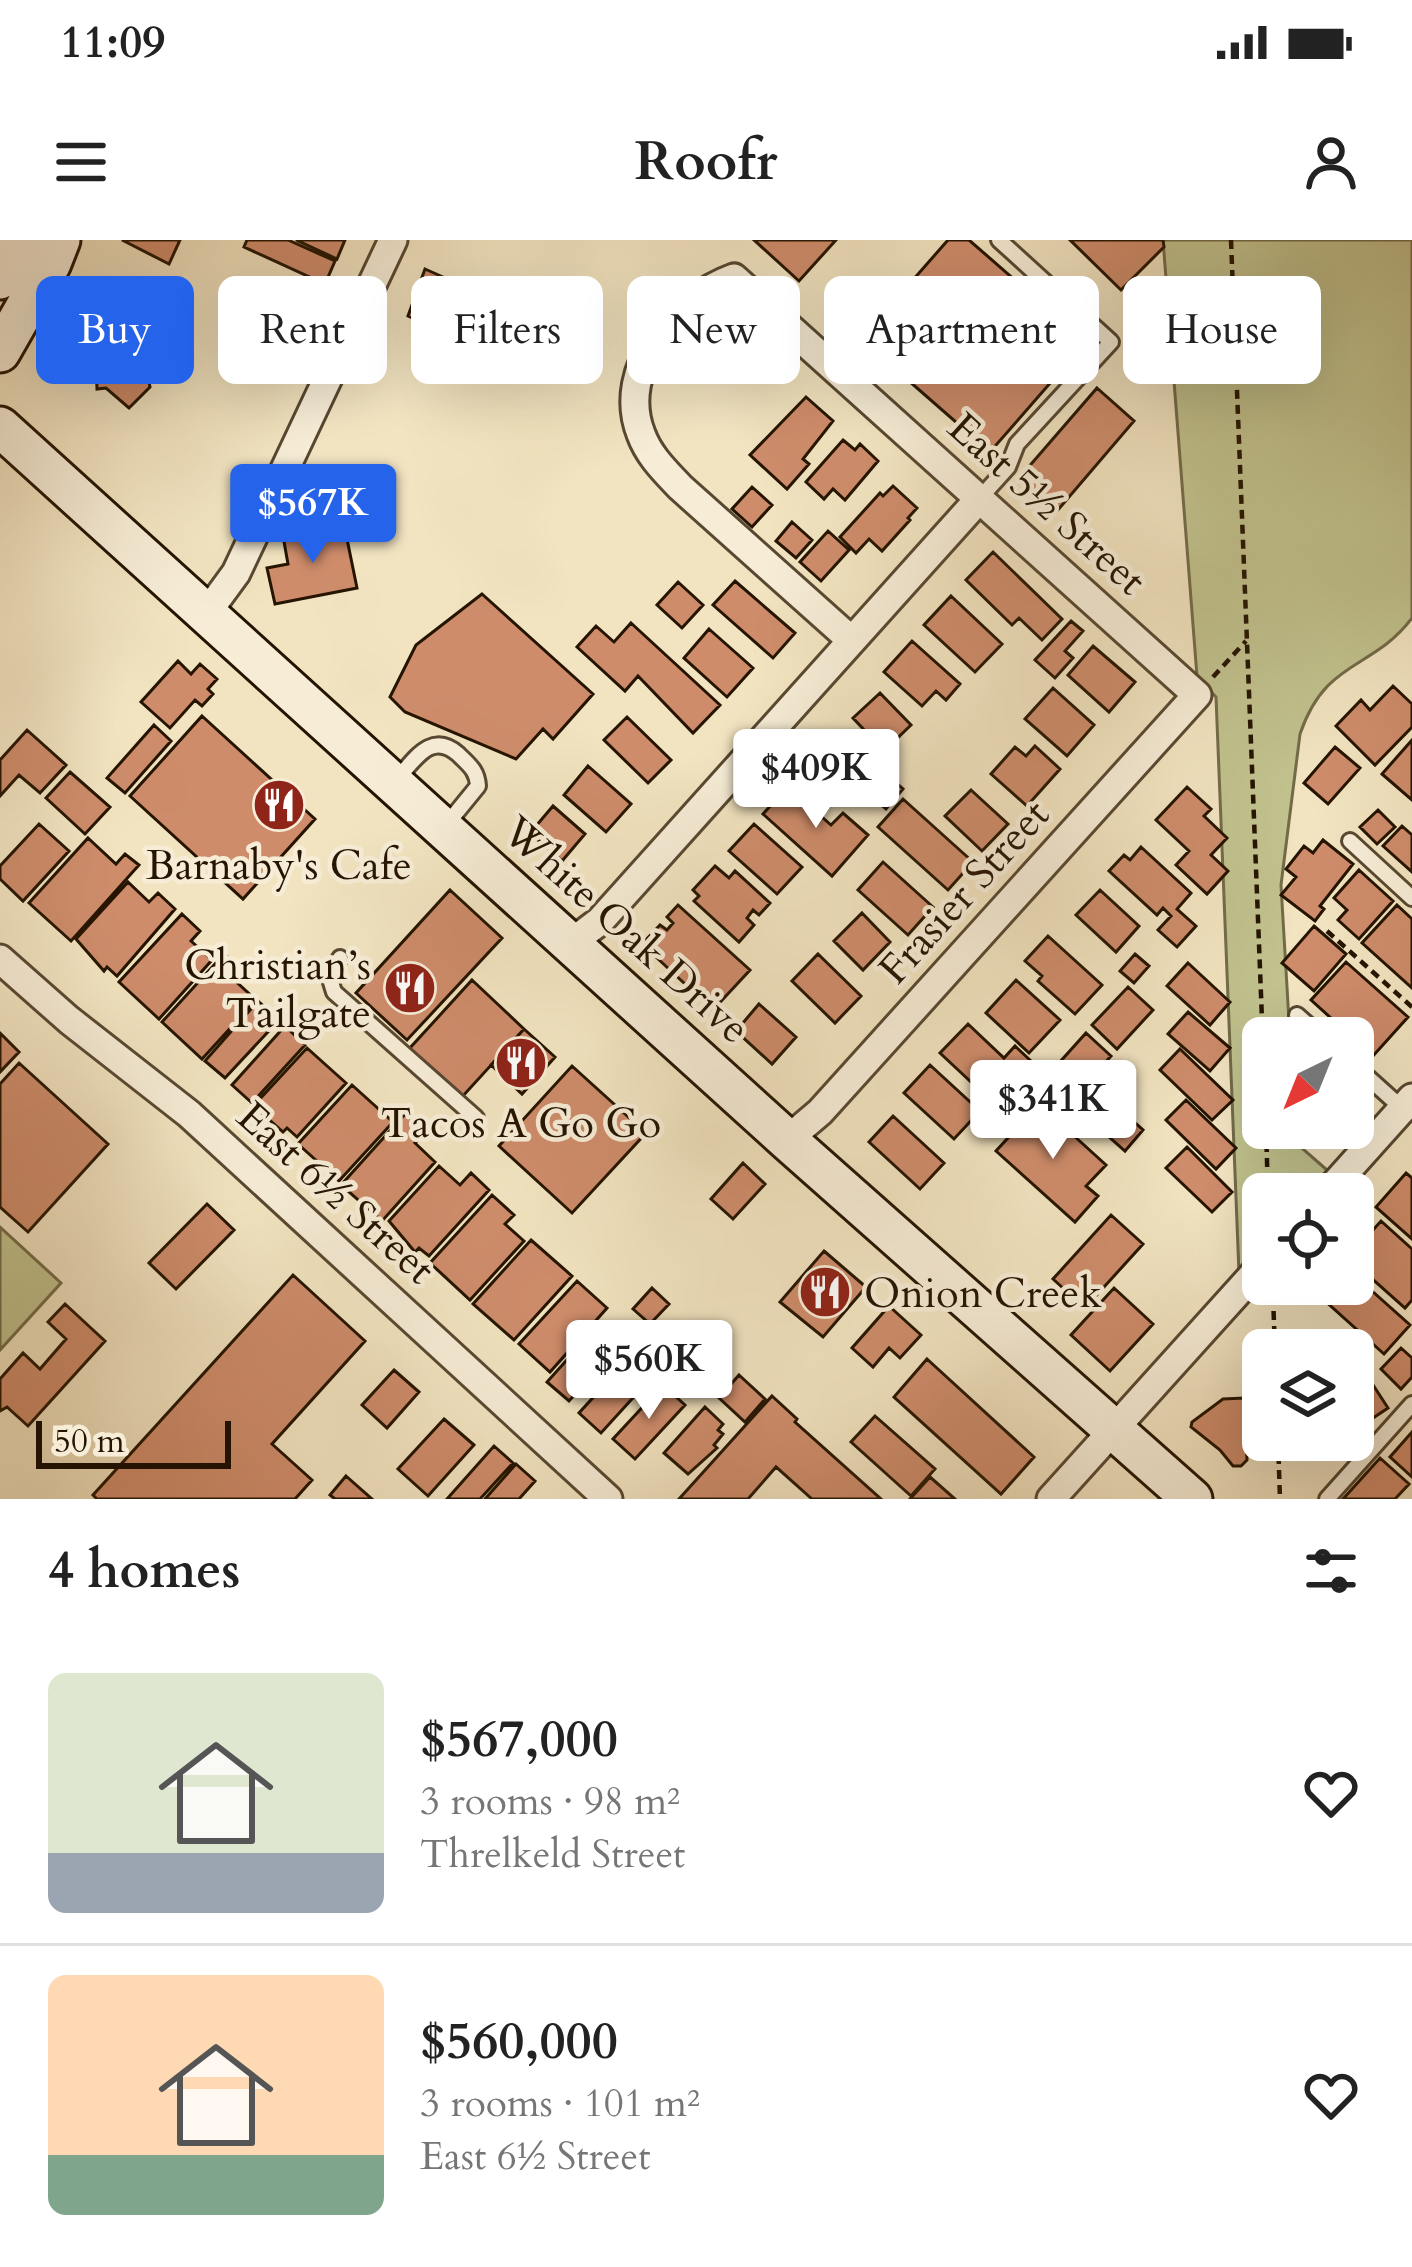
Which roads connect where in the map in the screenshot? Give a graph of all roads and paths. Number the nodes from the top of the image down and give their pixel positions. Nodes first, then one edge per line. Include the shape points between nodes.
1 (20, 240) edge
2 (60, 240) edge
3 (393, 240) edge
4 (999, 240) edge
5 (1231, 240) edge
6 (0, 279) edge
7 (0, 352) edge
8 (0, 428) edge
9 (980, 498) junction
10 (206, 614) junction
11 (1248, 638) junction
12 (850, 639) junction
13 (1197, 694) junction
14 (394, 783) junction
15 (443, 828) junction
16 (1350, 841) dead end
17 (1412, 898) edge
18 (1327, 932) dead end
19 (571, 943) junction
20 (340, 958) dead end
21 (0, 959) edge
22 (1412, 1007) edge
23 (1297, 1015) dead end
24 (1262, 1017) edge
25 (1299, 1017) edge
26 (1374, 1079) edge
27 (1407, 1103) edge
28 (476, 1118) dead end
29 (788, 1140) junction
30 (1345, 1173) edge
31 (1242, 1302) edge
32 (1412, 1404) edge
33 (1114, 1430) junction
34 (1279, 1461) edge
35 (608, 1499) edge
36 (1051, 1499) edge
37 (1192, 1499) edge
38 (1280, 1499) edge
39 (1327, 1499) edge

1 - 6 main road
2 - 7 main road
3 - 10 street via 236,573
4 - 9 lane via 1112,342 1017,444
5 - 11 path
8 - 10 main road, White Oak Drive
9 - 12 street
9 - 12 street, East 5½ Street via 734,278 695,296 656,339 640,377 639,431 680,487
9 - 13 street, East 5½ Street
10 - 14 main road, White Oak Drive
11 - 13 path
11 - 24 path
12 - 19 street via 600,921
13 - 29 street, Frasier Street
14 - 15 main road, White Oak Drive
14 - 15 lane via 438,743 476,770 478,786
15 - 19 main road, White Oak Drive
16 - 17 lane
18 - 22 path
19 - 29 main road, White Oak Drive
20 - 28 lane via 330,979 334,992
21 - 35 street, East 6½ Street via 189,1114
23 - 25 lane
26 - 27 lane
27 - 30 street
29 - 33 main road, White Oak Drive
31 - 33 street
32 - 39 lane
33 - 36 street
33 - 37 main road, White Oak Drive
34 - 38 path

